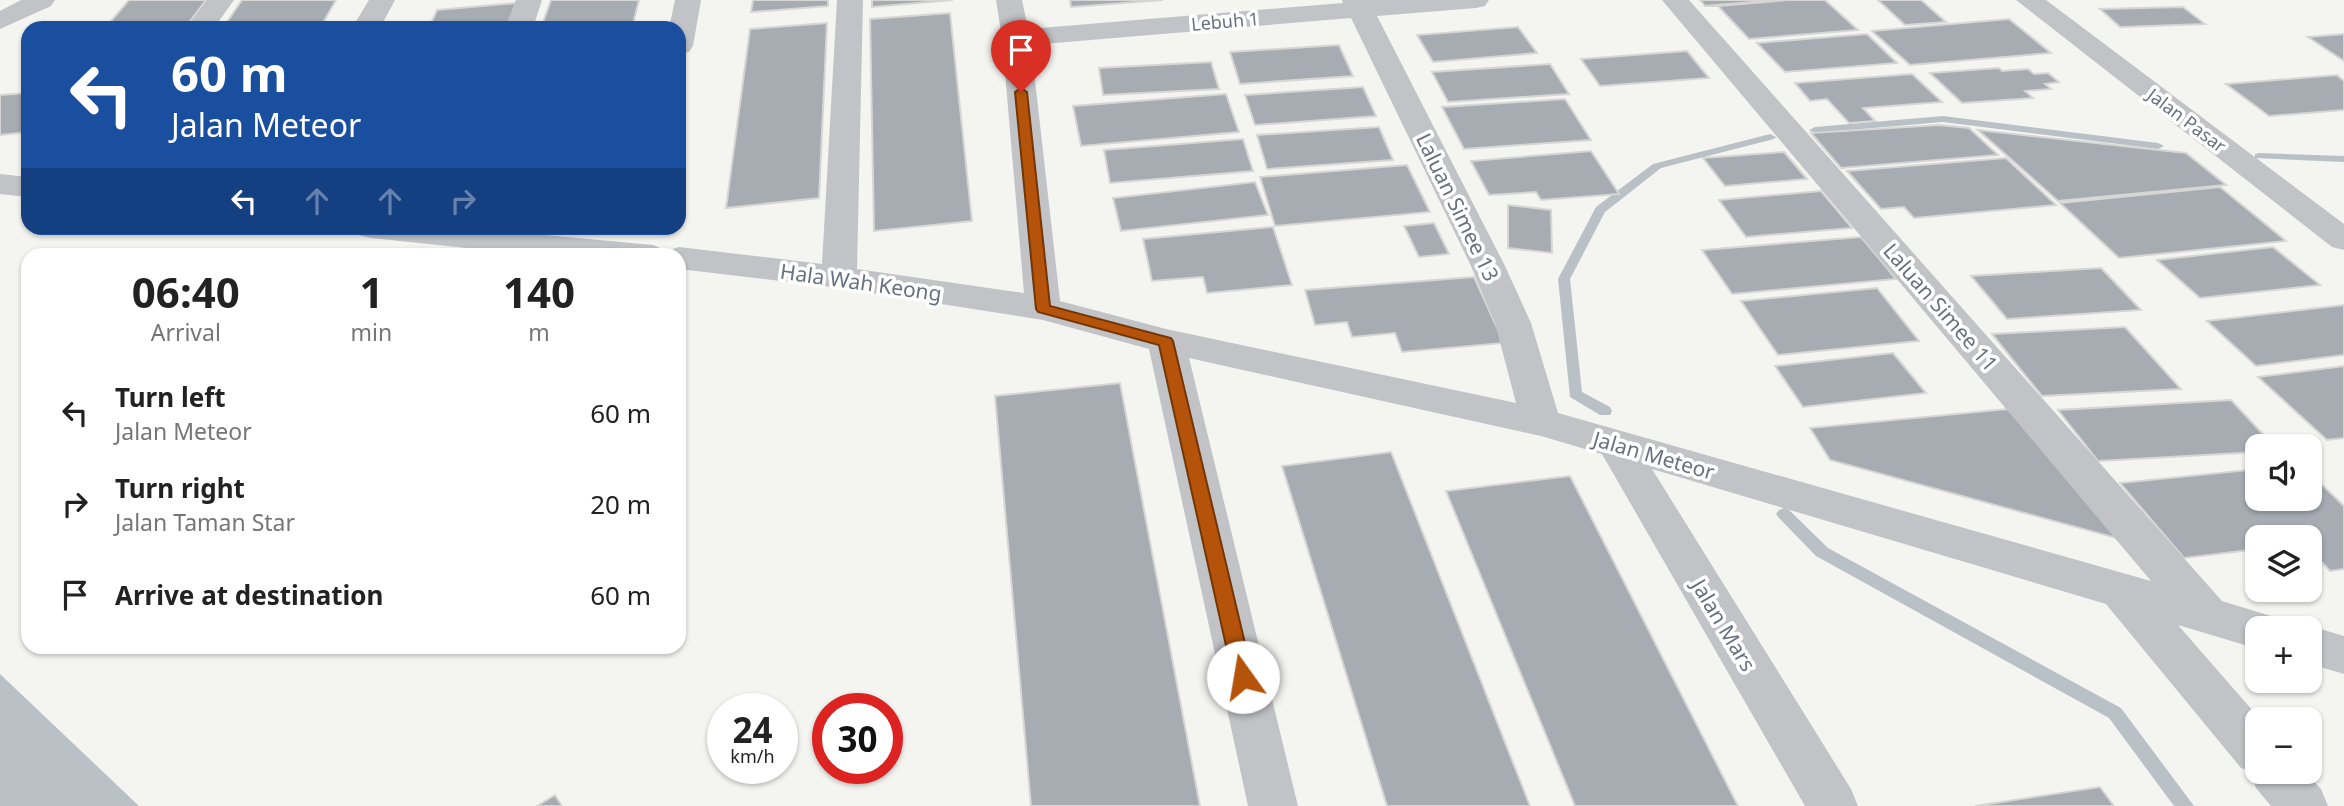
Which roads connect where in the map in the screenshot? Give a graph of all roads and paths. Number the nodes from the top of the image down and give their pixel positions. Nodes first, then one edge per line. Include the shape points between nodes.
1 (221, 0) edge
2 (383, 0) edge
3 (529, 0) edge
4 (688, 0) edge
5 (850, 0) edge
6 (1009, 0) edge
7 (1476, 0) edge
8 (1675, 0) edge
9 (2029, 0) edge
10 (35, 1) edge
11 (1357, 5) edge
12 (0, 21) edge
13 (205, 21) edge
14 (370, 21) edge
15 (522, 21) edge
16 (684, 21) edge
17 (1016, 38) junction
18 (0, 184) edge
19 (21, 186) edge
20 (488, 235) edge
21 (2344, 240) edge
22 (644, 246) edge
23 (686, 259) edge
24 (839, 276) junction
25 (1043, 309) junction
26 (1166, 341) junction
27 (1541, 422) junction
28 (1616, 444) junction
29 (2121, 590) junction
30 (2207, 615) junction
31 (2245, 626) edge
32 (2322, 649) edge
33 (2344, 655) edge
34 (2245, 737) edge
35 (2284, 784) edge
36 (1273, 806) edge
37 (1833, 806) edge
38 (2303, 806) edge

1 - 13 street
2 - 14 street
3 - 15 street
4 - 16 street
5 - 24 street
6 - 17 street
7 - 11 street, Lebuh 1
8 - 30 street, Laluan Simee 11
9 - 21 street, Jalan Pasar
10 - 12 street
11 - 17 street, Lebuh 1
11 - 27 street, Laluan Simee 13 via 1488,266 1513,323
17 - 25 street
18 - 19 street
20 - 22 street
23 - 24 street, Hala Wah Keong
24 - 25 street, Hala Wah Keong
25 - 26 street, Jalan Meteor
26 - 27 street, Jalan Meteor
26 - 36 street
27 - 28 street, Jalan Meteor
28 - 29 street, Jalan Meteor
28 - 37 street, Jalan Mars
29 - 30 street, Jalan Meteor
29 - 34 street
30 - 31 street, Jalan Meteor
32 - 33 street
35 - 38 street

